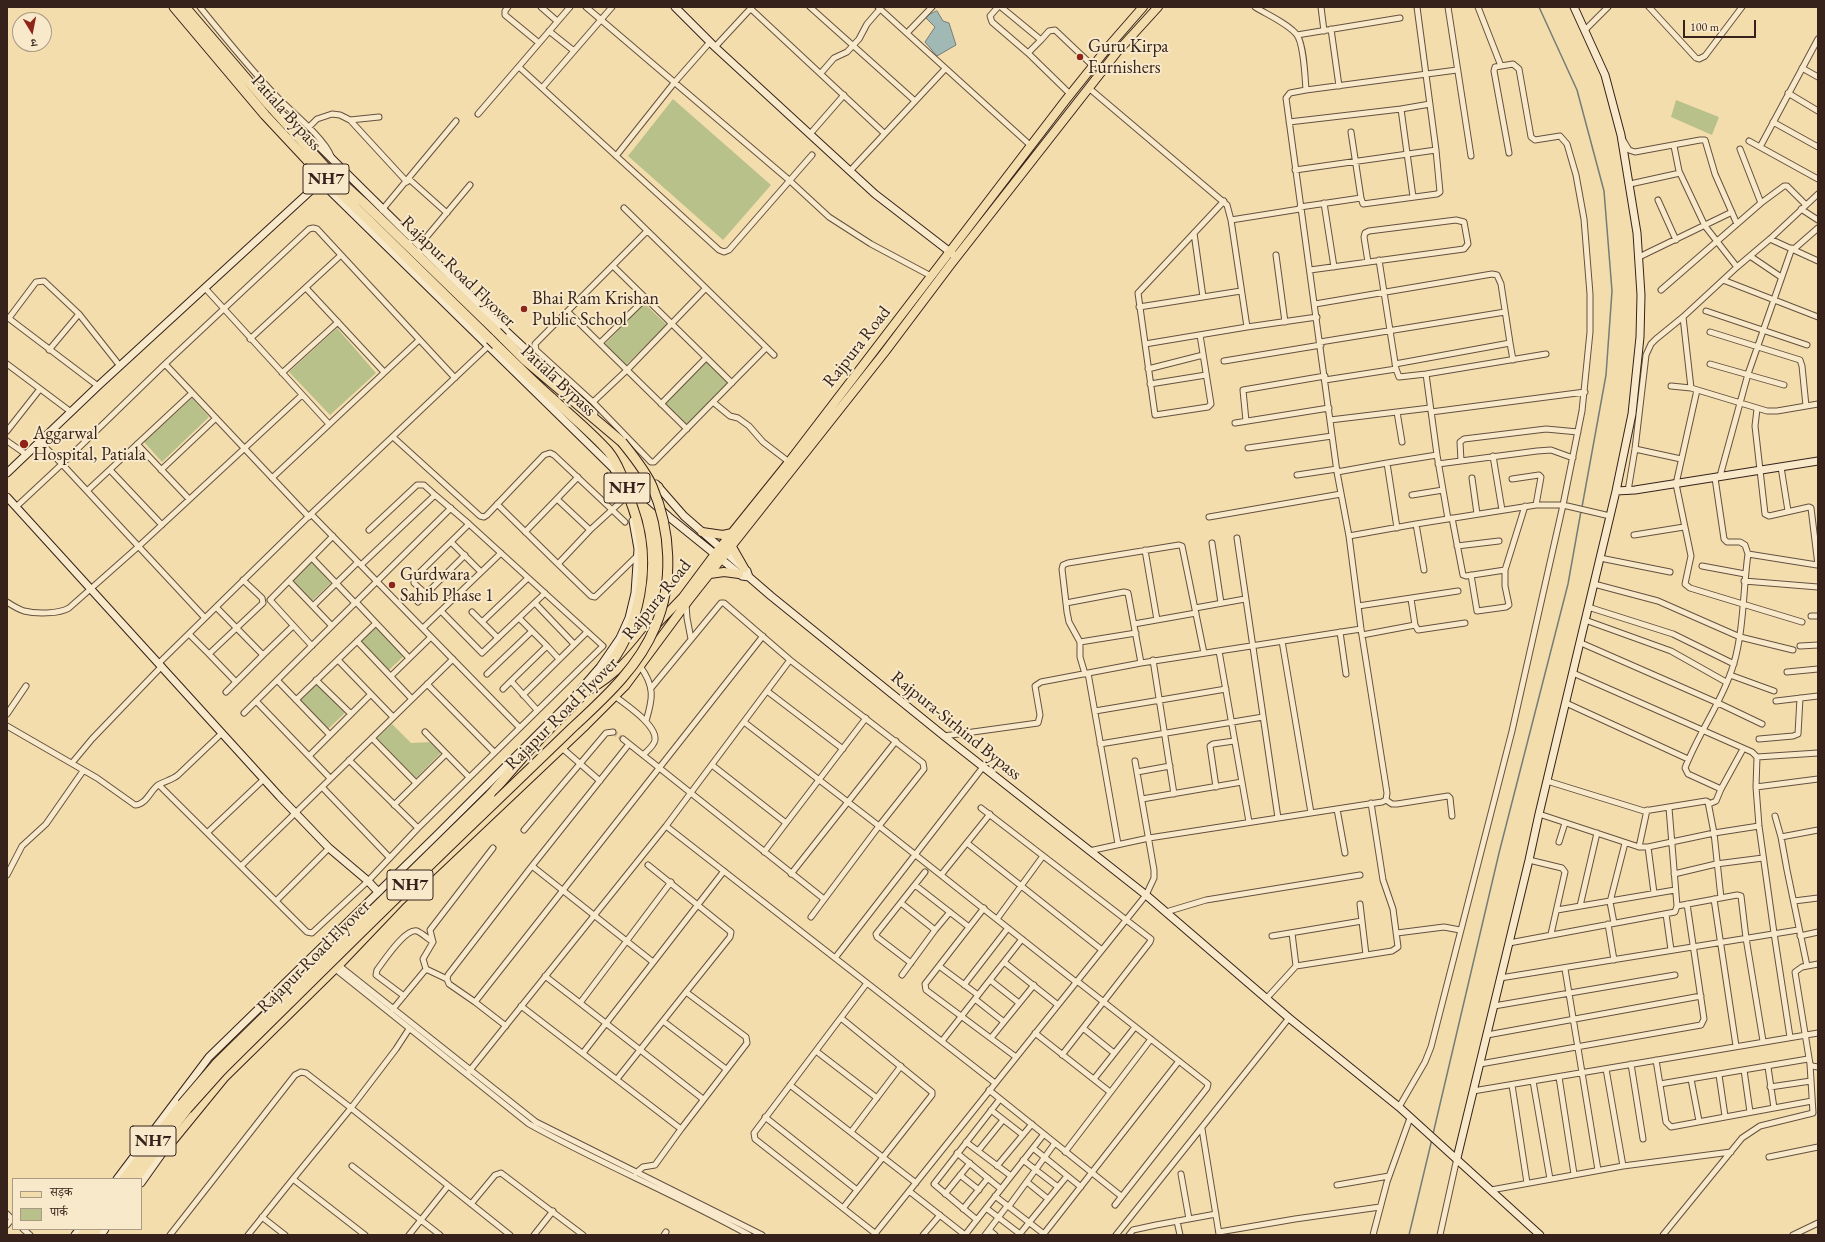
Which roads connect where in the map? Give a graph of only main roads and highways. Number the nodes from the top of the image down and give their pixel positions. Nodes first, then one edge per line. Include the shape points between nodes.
1 (174, 7) edge
2 (185, 7) edge
3 (1143, 7) edge
4 (1158, 7) edge
5 (268, 104) joint
6 (497, 338) junction
7 (626, 484) junction
8 (658, 487) road end
9 (702, 532) road end
10 (732, 533) junction
11 (732, 547) junction
12 (710, 574) junction
13 (604, 672) joint
14 (584, 693) junction
15 (490, 795) joint
16 (184, 1106) junction
17 (158, 1153) junction
18 (125, 1178) edge
19 (136, 1178) edge

1 - 6 highway, Patiala Bypass / NH7 via 265,115 308,161
2 - 5 highway, Patiala Bypass / NH7
3 - 10 main road, Rajpura Road via 1030,145
4 - 11 main road, Rajpura Road via 1117,52
5 - 6 highway, Rajapur Road Flyover / NH7 via 329,171 382,220
6 - 7 highway, Patiala Bypass / NH7 via 609,452
6 - 16 highway, Rajapur Road Flyover / NH7, bridge via 622,442 652,484 664,520 667,541 667,582 655,628 635,662 605,697 460,835
7 - 8 highway via 628,481 638,482 652,489
7 - 13 highway, Patiala Bypass / NH7 via 640,531 642,586 628,635
9 - 10 main road via 723,535
10 - 14 main road, Rajpura Road via 683,597 633,655 613,675
11 - 12 main road, Rajpura Road
11 - 12 main road via 741,571
12 - 17 main road, Rajpura Road via 616,696 394,908 224,1078
13 - 14 highway, Rajpura Road / NH7
14 - 15 highway, Rajpura Road / NH7
15 - 16 highway, Rajapur Road Flyover / NH7, bridge via 217,1063
16 - 17 highway, Rajapur Road Flyover / NH7
16 - 18 highway, Rajapur Road Flyover / NH7
17 - 19 highway, NH7

